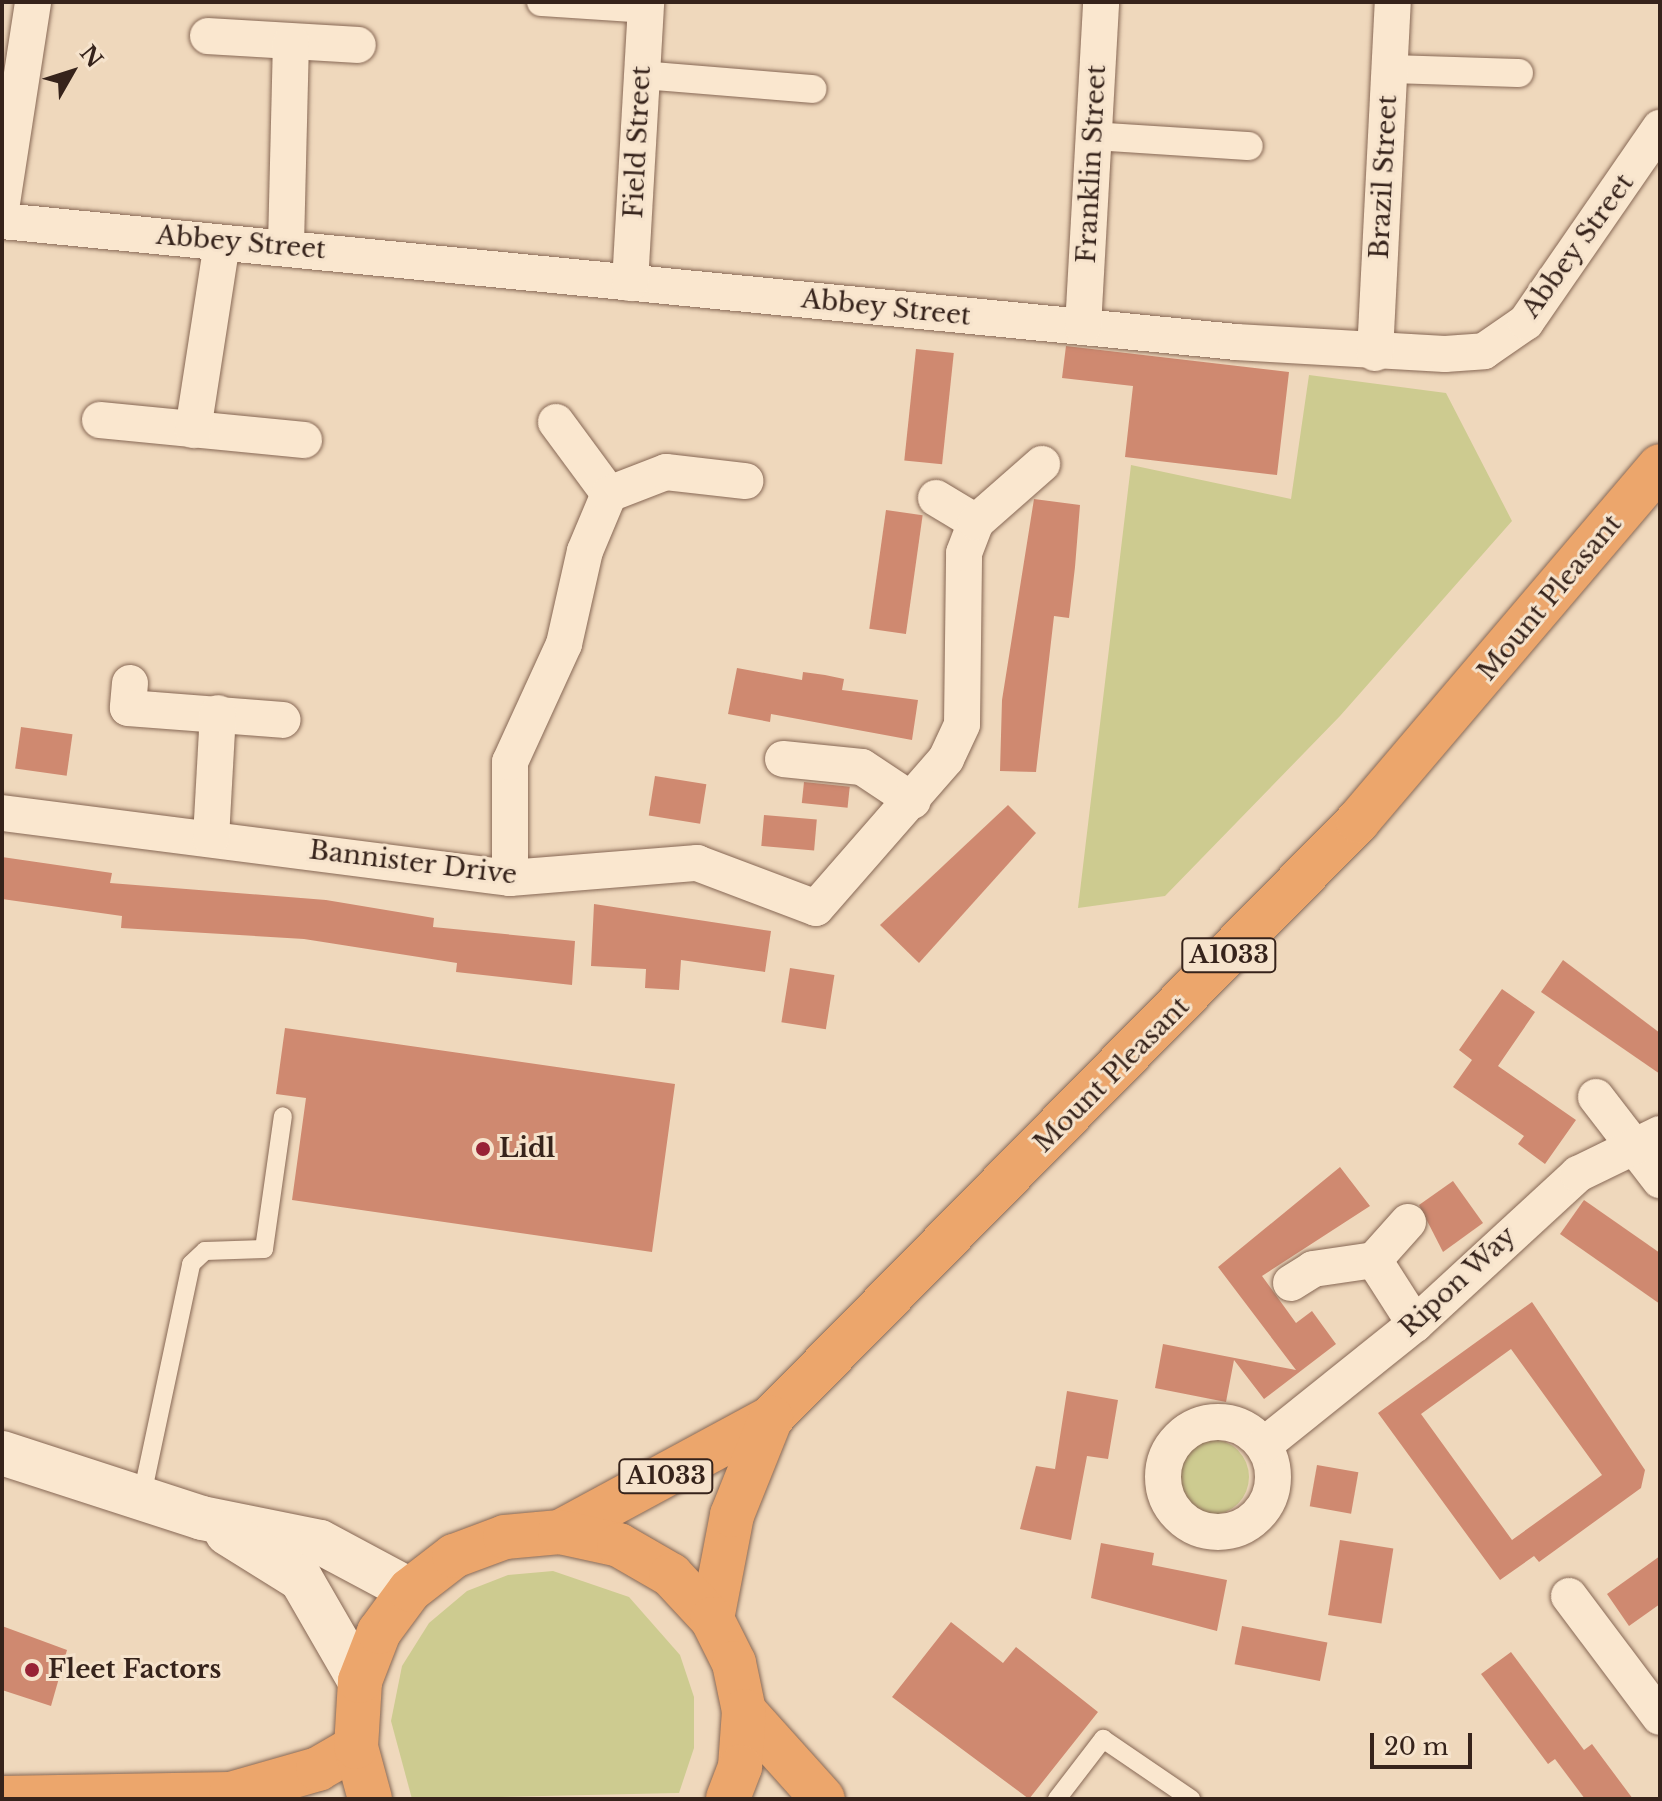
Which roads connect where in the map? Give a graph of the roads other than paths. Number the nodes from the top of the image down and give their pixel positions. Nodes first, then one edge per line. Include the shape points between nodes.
1 (33, 2) edge
2 (541, 2) edge
3 (1101, 2) edge
4 (1393, 2) edge
5 (646, 5) edge
6 (208, 36) dead end
7 (291, 42) junction
8 (358, 45) dead end
9 (1390, 69) junction
10 (1519, 73) dead end
11 (642, 75) junction
12 (812, 89) dead end
13 (1660, 128) edge
14 (1093, 136) junction
15 (1249, 146) dead end
16 (2, 203) edge
17 (2, 221) edge
18 (222, 243) junction
19 (286, 245) junction
20 (630, 283) junction
21 (1083, 327) junction
22 (1375, 353) junction
23 (100, 420) dead end
24 (556, 422) dead end
25 (193, 430) junction
26 (304, 440) dead end
27 (1042, 464) dead end
28 (1660, 466) edge
29 (745, 481) dead end
30 (609, 494) junction
31 (936, 498) dead end
32 (976, 522) junction
33 (130, 683) dead end
34 (218, 713) junction
35 (283, 720) dead end
36 (783, 759) dead end
37 (913, 801) junction
38 (2, 813) edge
39 (211, 838) junction
40 (510, 878) junction
41 (1596, 1097) dead end
42 (283, 1116) dead end
43 (1648, 1141) edge
44 (1660, 1180) edge
45 (1408, 1222) dead end
46 (1374, 1260) junction
47 (1291, 1283) dead end
48 (1415, 1324) junction
49 (771, 1418) junction
50 (1264, 1445) dead end
51 (2, 1453) edge
52 (141, 1500) junction
53 (202, 1518) junction
54 (560, 1532) junction
55 (410, 1590) junction
56 (1569, 1596) dead end
57 (712, 1619) junction
58 (1648, 1677) edge
59 (360, 1681) junction
60 (744, 1711) junction
61 (1660, 1717) edge
62 (356, 1747) junction
63 (2, 1798) edge
64 (370, 1799) edge
65 (728, 1799) edge
66 (823, 1799) edge
67 (1057, 1799) edge
68 (1191, 1799) edge

1 - 16 street
2 - 5 street
3 - 14 street, Franklin Street
4 - 9 street, Brazil Street
5 - 11 street, Field Street
6 - 7 street
7 - 8 street
7 - 19 street
9 - 10 street
9 - 22 street, Brazil Street
11 - 12 street
11 - 20 street, Field Street
13 - 22 street, Abbey Street via 1601,220 1508,338 1484,351
14 - 15 street
14 - 21 street, Franklin Street
17 - 18 street, Abbey Street
18 - 19 street, Abbey Street
18 - 25 street
19 - 20 street, Abbey Street
20 - 21 street, Abbey Street
21 - 22 street, Abbey Street
23 - 25 street
24 - 30 street
25 - 26 street
27 - 32 street
28 - 49 highway, Mount Pleasant / A1033 via 1358,821
29 - 30 street via 666,472
30 - 40 street via 585,551 564,644 510,762
31 - 32 street
32 - 37 street, Bannister Drive via 964,553 962,724
33 - 34 street via 128,708
34 - 35 street
34 - 39 street
36 - 37 street via 862,767
37 - 40 street, Bannister Drive via 816,908 697,863
38 - 39 street, Bannister Drive
39 - 40 street, Bannister Drive
41 - 43 street
42 - 52 lane via 264,1249 205,1251 191,1264
43 - 44 street
43 - 48 street, Ripon Way via 1578,1174
45 - 46 street
46 - 47 street via 1313,1269
46 - 48 street
48 - 50 street, Ripon Way
49 - 54 highway, A1033
49 - 57 highway, A1033 via 732,1515
51 - 52 street
52 - 53 street
53 - 55 street via 320,1542
53 - 59 street via 301,1579 335,1628
54 - 55 highway, A1033 via 505,1537 467,1551
54 - 57 highway, A1033 via 619,1545 671,1575
55 - 59 highway, A1033 via 379,1632
56 - 58 street
57 - 60 highway, A1033 via 734,1663
58 - 61 street
59 - 62 highway, A1033
60 - 65 highway, A1033 via 740,1767
60 - 66 highway
62 - 63 highway via 318,1769 231,1794
62 - 64 highway, A1033
67 - 68 lane via 1103,1739

